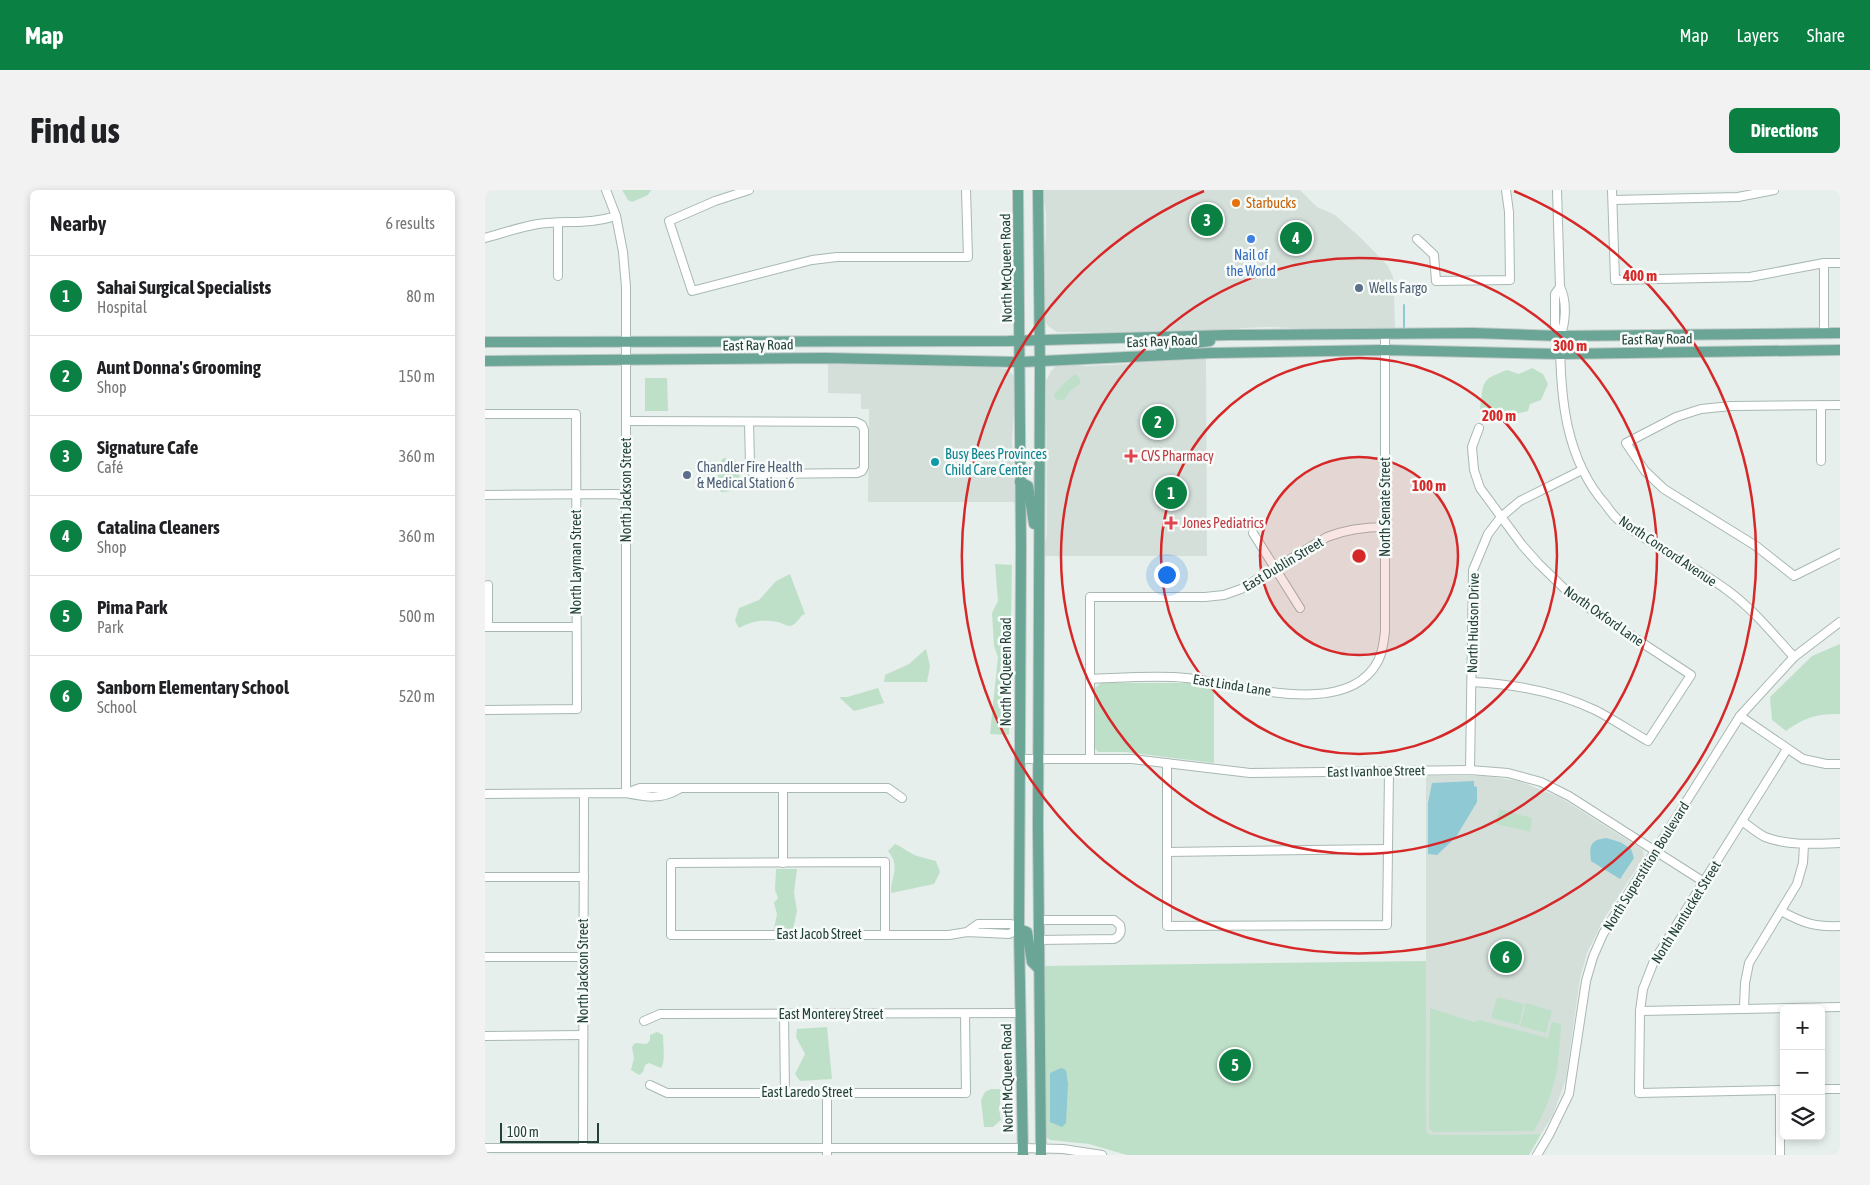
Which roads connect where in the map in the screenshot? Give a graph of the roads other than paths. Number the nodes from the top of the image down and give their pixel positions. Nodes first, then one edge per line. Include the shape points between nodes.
1 (606, 190) edge
2 (749, 190) edge
3 (966, 190) edge
4 (1019, 190) edge
5 (1031, 190) edge
6 (1038, 190) edge
7 (1506, 190) edge
8 (1557, 190) edge
9 (1612, 190) edge
10 (1716, 190) edge
11 (1774, 190) edge
12 (1716, 199) junction
13 (1614, 200) junction
14 (1038, 201) junction
15 (616, 216) junction
16 (558, 223) junction
17 (485, 238) edge
18 (1417, 239) dead end
19 (1840, 263) edge
20 (1824, 264) junction
21 (558, 276) dead end
22 (1824, 333) junction
23 (1840, 333) edge
24 (1385, 334) junction
25 (1229, 335) junction
26 (1560, 336) junction
27 (1039, 340) junction
28 (1020, 341) junction
29 (485, 342) edge
30 (626, 342) junction
31 (1385, 350) junction
32 (1840, 350) edge
33 (1560, 354) junction
34 (1151, 355) junction
35 (485, 361) edge
36 (626, 361) junction
37 (1040, 361) junction
38 (1021, 362) junction
39 (1821, 405) junction
40 (1840, 405) edge
41 (485, 414) edge
42 (626, 421) junction
43 (749, 422) junction
44 (1479, 428) dead end
45 (1821, 461) dead end
46 (1582, 470) junction
47 (1020, 482) junction
48 (577, 494) junction
49 (485, 495) edge
50 (626, 496) junction
51 (1501, 517) junction
52 (1385, 527) junction
53 (1253, 533) dead end
54 (1039, 547) junction
55 (1840, 553) edge
56 (1276, 570) junction
57 (489, 586) dead end
58 (1300, 608) dead end
59 (1840, 622) edge
60 (487, 627) edge
61 (576, 627) junction
62 (1794, 657) junction
63 (1368, 675) joint
64 (1091, 679) junction
65 (1472, 682) junction
66 (485, 710) edge
67 (1740, 716) junction
68 (1787, 749) junction
69 (1019, 759) junction
70 (1038, 759) junction
71 (1090, 759) junction
72 (1167, 763) junction
73 (1840, 764) edge
74 (1470, 770) junction
75 (1389, 772) junction
76 (783, 788) junction
77 (626, 793) junction
78 (485, 794) edge
79 (584, 794) junction
80 (902, 798) dead end
81 (1742, 822) junction
82 (1840, 843) edge
83 (1804, 844) junction
84 (1388, 849) junction
85 (1655, 851) junction
86 (1167, 852) junction
87 (783, 863) junction
88 (485, 877) edge
89 (584, 877) junction
90 (1704, 882) junction
91 (1781, 911) junction
92 (1038, 920) junction
93 (1840, 926) edge
94 (1019, 928) junction
95 (885, 935) junction
96 (1038, 940) junction
97 (485, 957) edge
98 (584, 957) junction
99 (1039, 968) junction
100 (1840, 1007) edge
101 (1744, 1008) junction
102 (1640, 1011) junction
103 (784, 1014) junction
104 (965, 1014) junction
105 (1019, 1014) junction
106 (644, 1021) dead end
107 (583, 1035) junction
108 (485, 1036) edge
109 (650, 1085) dead end
110 (1825, 1089) edge
111 (1840, 1089) edge
112 (1780, 1090) edge
113 (827, 1092) junction
114 (785, 1093) junction
115 (1782, 1095) edge
116 (485, 1148) edge
117 (583, 1148) junction
118 (629, 1152) edge
119 (827, 1152) edge
120 (1023, 1152) edge
121 (1041, 1152) edge
122 (1102, 1155) edge
123 (1537, 1155) edge
124 (1780, 1155) edge

1 - 15 street, North Jackson Street
2 - 3 street via 669,221 693,291 812,260 837,257 967,257
4 - 28 main road, North McQueen Road
5 - 14 main road
6 - 14 main road
7 - 18 street via 1510,280 1436,281 1434,256
8 - 26 street, North Concord Avenue via 1560,287 1555,294 1555,325
9 - 13 street
10 - 12 street
11 - 12 street
12 - 13 street
13 - 20 street via 1615,280 1750,277
14 - 27 main road
15 - 16 street via 600,222
15 - 30 street, North Jackson Street via 626,287
16 - 17 street via 518,228
16 - 21 street
19 - 20 street
20 - 22 street
22 - 23 main road, East Ray Road
22 - 26 main road, East Ray Road
24 - 25 main road, East Ray Road
24 - 26 main road, East Ray Road
24 - 31 street, North Senate Street
25 - 27 main road, East Ray Road
25 - 34 main road via 1222,340 1181,345
26 - 33 street, North Concord Avenue
27 - 28 main road, East Ray Road
27 - 37 main road
28 - 30 main road, East Ray Road
28 - 38 main road, North McQueen Road
29 - 30 main road, East Ray Road
30 - 36 street, North Jackson Street
31 - 33 main road, East Ray Road
31 - 34 main road, East Ray Road
31 - 52 street, North Senate Street
32 - 33 main road, East Ray Road
33 - 46 street, North Concord Avenue via 1568,428
34 - 37 main road, East Ray Road
35 - 36 main road, East Ray Road
36 - 38 main road, East Ray Road via 825,358
36 - 42 street, North Jackson Street
37 - 38 main road, East Ray Road
37 - 54 main road
38 - 47 main road, North McQueen Road
39 - 40 street
39 - 45 street
39 - 55 street via 1701,409 1675,417 1626,444 1645,471 1664,489 1756,546 1794,576
41 - 48 street, North Layman Street via 576,414
42 - 43 street
42 - 50 street, North Jackson Street
43 - 43 street via 857,422 864,430 864,467 857,473 754,474 750,464
44 - 51 street, North Oxford Lane via 1472,447 1474,470 1480,488
46 - 51 street, North Hudson Drive via 1520,501
46 - 62 street, North Concord Avenue via 1619,521 1727,590 1750,608
47 - 54 main road via 1028,486
47 - 69 main road, North McQueen Road
48 - 49 street
48 - 50 street
48 - 61 street, North Layman Street
50 - 77 street, North Jackson Street
51 - 65 street, North Hudson Drive via 1488,534 1473,570
51 - 65 street, North Oxford Lane via 1538,564 1574,598 1691,676 1648,741 1595,710 1566,698 1507,683
52 - 56 street, East Dublin Street via 1342,531
52 - 63 street, North Senate Street via 1383,648
53 - 56 street
54 - 70 main road
56 - 58 street
56 - 64 street, East Dublin Street via 1241,590 1224,595 1091,597
57 - 60 street
59 - 62 street, North Superstition Boulevard
60 - 61 street
61 - 66 street, North Layman Street via 577,709
62 - 67 street, North Superstition Boulevard
63 - 64 street, East Linda Lane via 1334,693 1307,694 1285,694 1183,677
64 - 71 street
65 - 74 street, North Hudson Drive
67 - 68 street
67 - 85 street, North Superstition Boulevard
68 - 73 street via 1803,759
68 - 81 street, North Nantucket Street
69 - 70 street, East Ivanhoe Street
69 - 94 main road, North McQueen Road
70 - 71 street, East Ivanhoe Street
70 - 92 main road
71 - 72 street, East Ivanhoe Street
72 - 75 street, East Ivanhoe Street via 1249,773
72 - 86 street
74 - 75 street, East Ivanhoe Street
74 - 85 street, East Ivanhoe Street via 1508,773 1541,782 1569,796
75 - 84 street
76 - 77 street via 640,788
76 - 80 street via 888,788
76 - 87 street
77 - 79 street
78 - 79 street
79 - 89 street, North Jackson Street
81 - 83 street via 1764,836
81 - 90 street, North Nantucket Street
82 - 83 street
83 - 91 street via 1797,884
84 - 86 street
84 - 86 street via 1387,925 1167,926
85 - 90 street, East Ivanhoe Street
85 - 123 street, North Superstition Boulevard via 1603,934 1593,958 1586,981 1569,1094
87 - 95 street via 885,862
87 - 95 street, East Jacob Street via 671,863 671,935
88 - 89 street
89 - 98 street, North Jackson Street
90 - 102 street, North Nantucket Street via 1654,961 1643,989
91 - 93 street via 1802,922
91 - 101 street via 1749,963
92 - 96 main road
92 - 96 street via 1114,920 1120,925 1121,932 1114,939
94 - 95 street, East Jacob Street via 1011,924 978,924 967,932 949,935
94 - 99 main road via 1027,932 1032,962
94 - 105 main road, North McQueen Road
96 - 99 main road
97 - 98 street
98 - 107 street, North Jackson Street
99 - 121 main road
100 - 101 street
101 - 102 street
102 - 112 street, North Nantucket Street via 1639,1093
103 - 104 street, East Monterey Street
103 - 106 street, East Monterey Street via 660,1014
103 - 114 street
104 - 105 street, East Monterey Street
104 - 113 street, East Laredo Street via 966,1093
105 - 120 main road, North McQueen Road
107 - 108 street
107 - 117 street, North Jackson Street
109 - 114 street, East Laredo Street via 667,1093
110 - 111 street
113 - 114 street, East Laredo Street
113 - 119 street
115 - 124 street
116 - 117 street
117 - 118 street
118 - 119 street
119 - 120 street
120 - 121 street
121 - 122 street via 1063,1149

